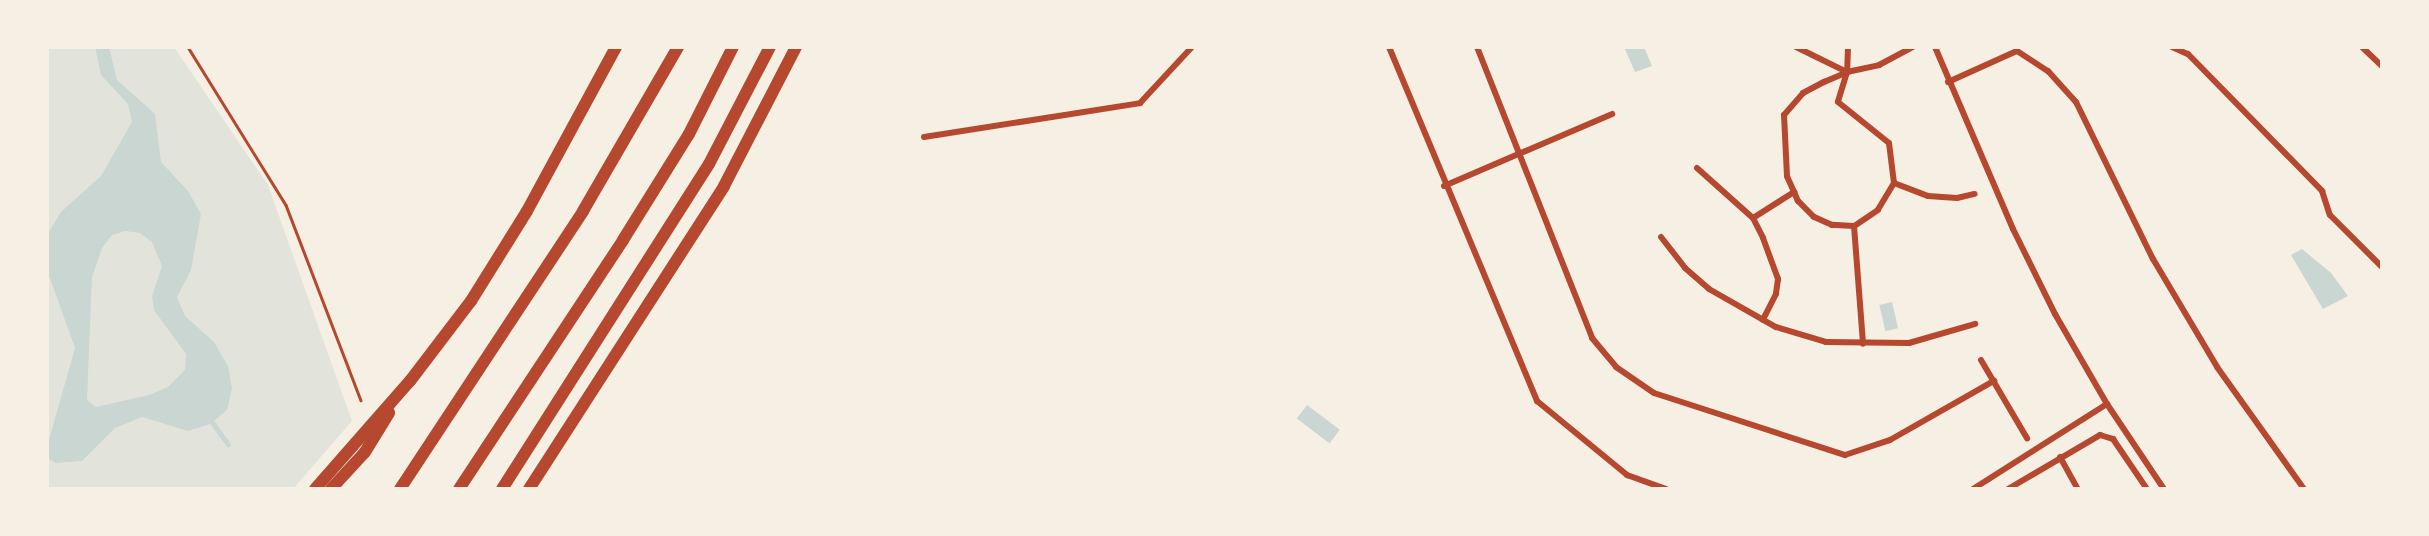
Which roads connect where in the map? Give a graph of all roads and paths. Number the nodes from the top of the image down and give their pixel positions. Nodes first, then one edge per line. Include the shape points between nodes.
1 (188, 47) edge
2 (616, 47) edge
3 (678, 47) edge
4 (733, 47) edge
5 (770, 47) edge
6 (796, 47) edge
7 (1192, 47) edge
8 (1389, 47) edge
9 (1477, 47) edge
10 (1796, 47) edge
11 (1848, 47) edge
12 (1913, 47) edge
13 (1935, 47) edge
14 (2172, 47) edge
15 (2362, 47) edge
16 (2018, 49) edge
17 (2382, 66) edge
18 (1847, 72) junction
19 (1948, 82) junction
20 (1612, 114) dead end
21 (924, 137) dead end
22 (1520, 155) junction
23 (1697, 168) dead end
24 (1894, 183) junction
25 (1444, 186) junction
26 (1794, 192) junction
27 (1975, 194) dead end
28 (1753, 218) junction
29 (1854, 226) junction
30 (1661, 236) dead end
31 (2382, 267) edge
32 (1763, 320) junction
33 (1975, 324) dead end
34 (1863, 344) junction
35 (1981, 360) dead end
36 (410, 381) junction
37 (1994, 381) junction
38 (361, 400) dead end
39 (2107, 404) junction
40 (2028, 439) dead end
41 (2060, 457) junction
42 (2016, 487) edge
43 (315, 489) edge
44 (331, 489) edge
45 (400, 489) edge
46 (459, 489) edge
47 (502, 489) edge
48 (529, 489) edge
49 (1666, 489) edge
50 (1973, 489) edge
51 (2008, 489) edge
52 (2078, 489) edge
53 (2147, 489) edge
54 (2164, 489) edge
55 (2304, 489) edge

1 - 38 path via 286,205
2 - 36 highway via 527,212 471,301
3 - 45 highway via 583,211
4 - 46 highway via 689,134
5 - 47 highway via 709,164
6 - 48 highway via 724,186
7 - 21 street via 1140,103
8 - 25 street
9 - 22 street
10 - 18 street
11 - 18 street
12 - 18 street via 1879,65
13 - 19 street
14 - 31 street via 2188,54 2322,191 2330,215
15 - 17 street
16 - 19 street
16 - 55 street via 2048,71 2076,102 2154,259 2217,367
18 - 24 street via 1838,102 1889,143
18 - 26 street via 1803,93 1784,115 1785,163
19 - 39 street via 2019,241
20 - 22 street
22 - 25 street
22 - 37 street via 1592,338 1616,367 1654,393 1845,455 1890,440
23 - 28 street
24 - 27 street via 1928,196
24 - 29 street via 1878,210
25 - 49 street via 1537,401 1627,475
26 - 28 street
26 - 29 street via 1814,217 1832,225
28 - 32 street via 1778,279
29 - 34 street
30 - 32 street via 1685,268 1709,289
32 - 34 street via 1826,342
33 - 34 street via 1909,343
35 - 37 street
36 - 43 highway
36 - 44 highway via 365,452
37 - 40 street
39 - 50 street
39 - 54 street
41 - 42 street
41 - 52 street
41 - 53 street via 2100,435 2113,439
42 - 51 street

